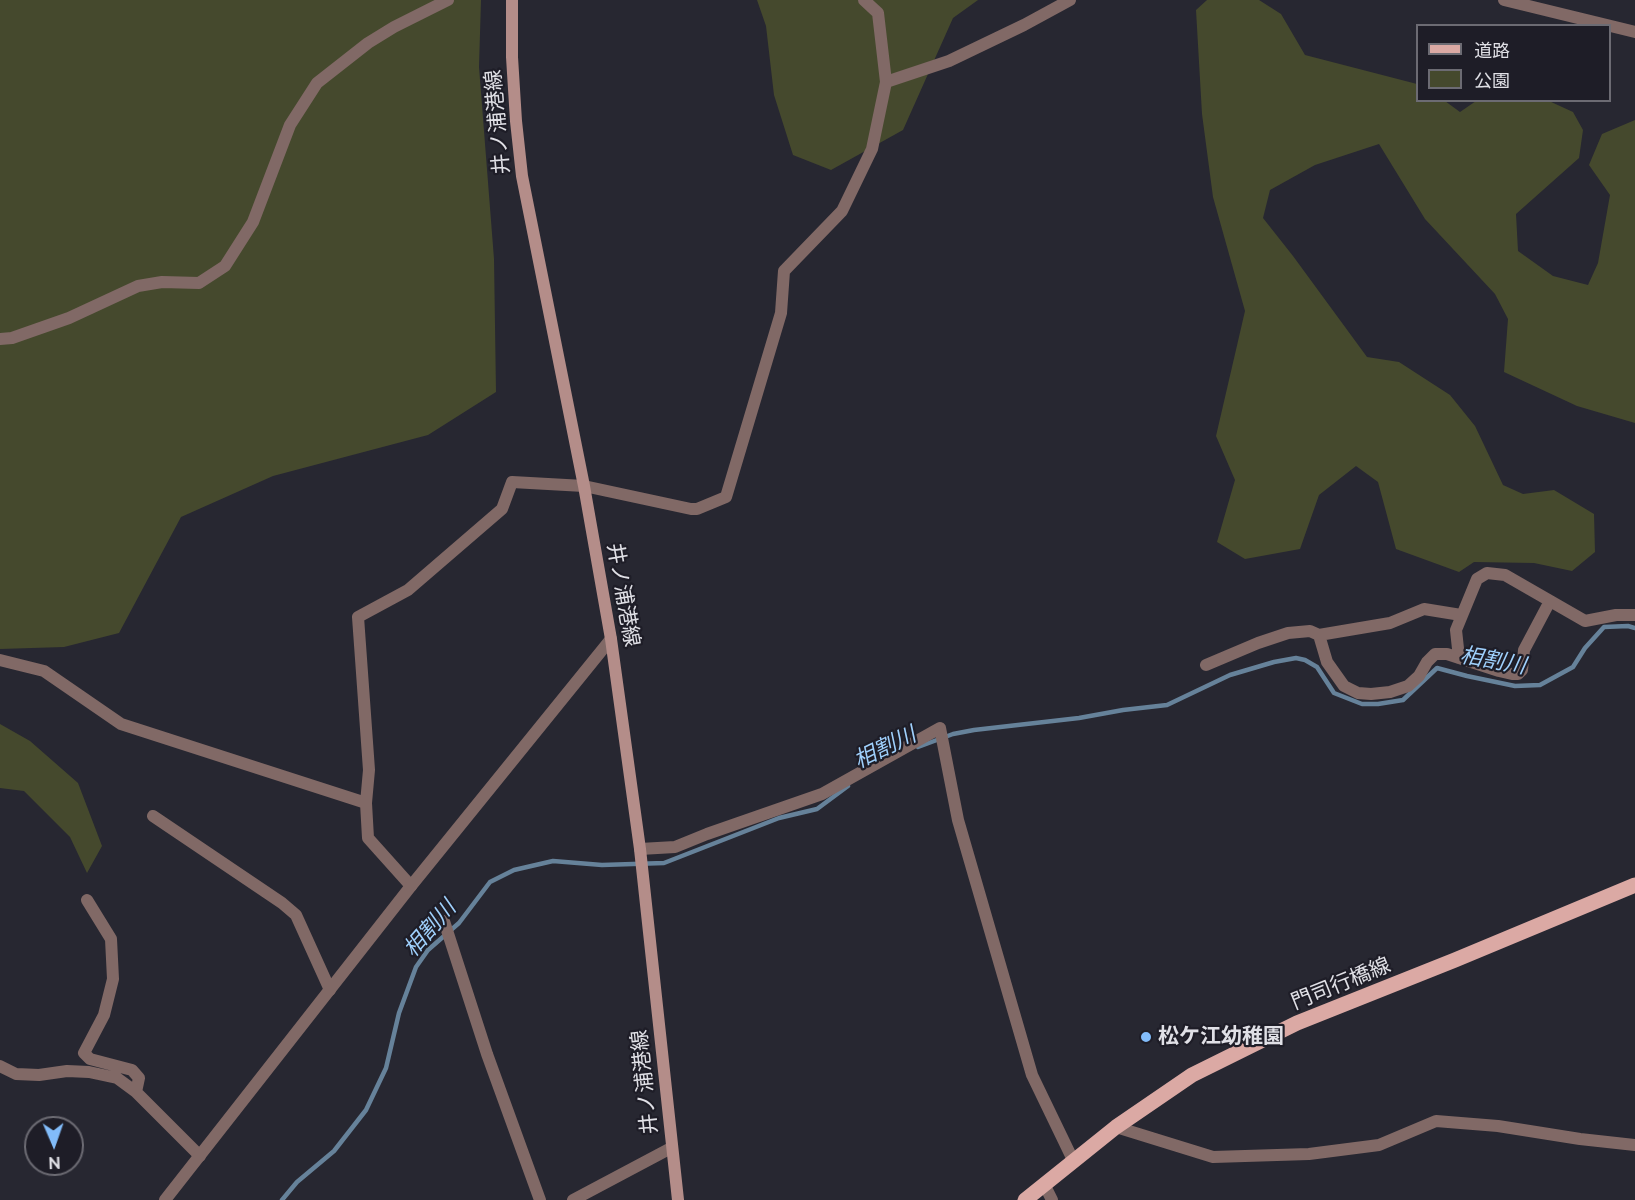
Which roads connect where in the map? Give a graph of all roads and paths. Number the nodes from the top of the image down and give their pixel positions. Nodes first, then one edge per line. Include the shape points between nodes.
1 (448, 0) edge
2 (513, 0) edge
3 (864, 0) edge
4 (1070, 0) edge
5 (1504, 0) edge
6 (1602, 24) edge
7 (1611, 26) edge
8 (1635, 32) edge
9 (886, 82) junction
10 (0, 339) edge
11 (584, 486) junction
12 (1550, 601) junction
13 (1461, 615) junction
14 (1635, 615) edge
15 (1319, 635) junction
16 (611, 639) junction
17 (1459, 658) junction
18 (0, 660) edge
19 (1206, 665) dead end
20 (366, 803) junction
21 (153, 816) dead end
22 (640, 849) junction
23 (1635, 885) edge
24 (411, 886) junction
25 (87, 900) dead end
26 (444, 921) dead end
27 (330, 990) junction
28 (0, 1066) edge
29 (136, 1092) junction
30 (1116, 1127) junction
31 (1635, 1145) edge
32 (671, 1148) junction
33 (200, 1156) junction
34 (1073, 1160) junction
35 (1044, 1184) junction
36 (165, 1200) edge
37 (540, 1200) edge
38 (573, 1200) edge
39 (678, 1200) edge
40 (1025, 1200) edge
41 (1052, 1200) edge

1 - 10 street via 368,43 317,83 290,125 253,222 225,266 199,283 138,286 69,318
2 - 11 main road, 井ノ浦港線 via 512,57 522,176
3 - 9 street via 878,13
4 - 9 street via 949,61
5 - 6 street
7 - 8 street
9 - 11 street via 872,149 842,211 784,271 782,313 726,497 691,509
11 - 16 main road, 井ノ浦港線
11 - 20 street via 512,482 502,509 408,590 358,617 369,770
12 - 13 street via 1505,575 1487,573 1477,579
12 - 14 street via 1585,621
12 - 17 street via 1524,650 1518,674
13 - 15 street via 1424,609 1390,623
13 - 17 street via 1456,630
15 - 17 street via 1326,662 1344,686 1358,693 1390,692 1408,686 1436,654
15 - 19 street via 1310,631 1288,633
16 - 22 main road, 井ノ浦港線
16 - 24 street
18 - 20 street via 44,671 121,724
20 - 24 street via 368,838
21 - 27 street via 296,915
22 - 32 main road, 井ノ浦港線
22 - 34 street via 675,847 822,794 940,728 958,820 1032,1075
23 - 30 main road, 門司行橋線 via 1297,1023 1192,1075
24 - 27 street
25 - 29 street via 111,939 113,979 104,1015 84,1053 90,1059 132,1070 139,1077
26 - 37 street
27 - 33 street
28 - 29 street via 16,1074 89,1072 117,1078
29 - 33 street
30 - 31 street via 1213,1157 1309,1154 1379,1145 1436,1121
30 - 34 main road, 門司行橋線
32 - 38 street
32 - 39 main road, 井ノ浦港線
33 - 36 street
34 - 35 main road, 門司行橋線
35 - 40 main road, 門司行橋線
35 - 41 street

